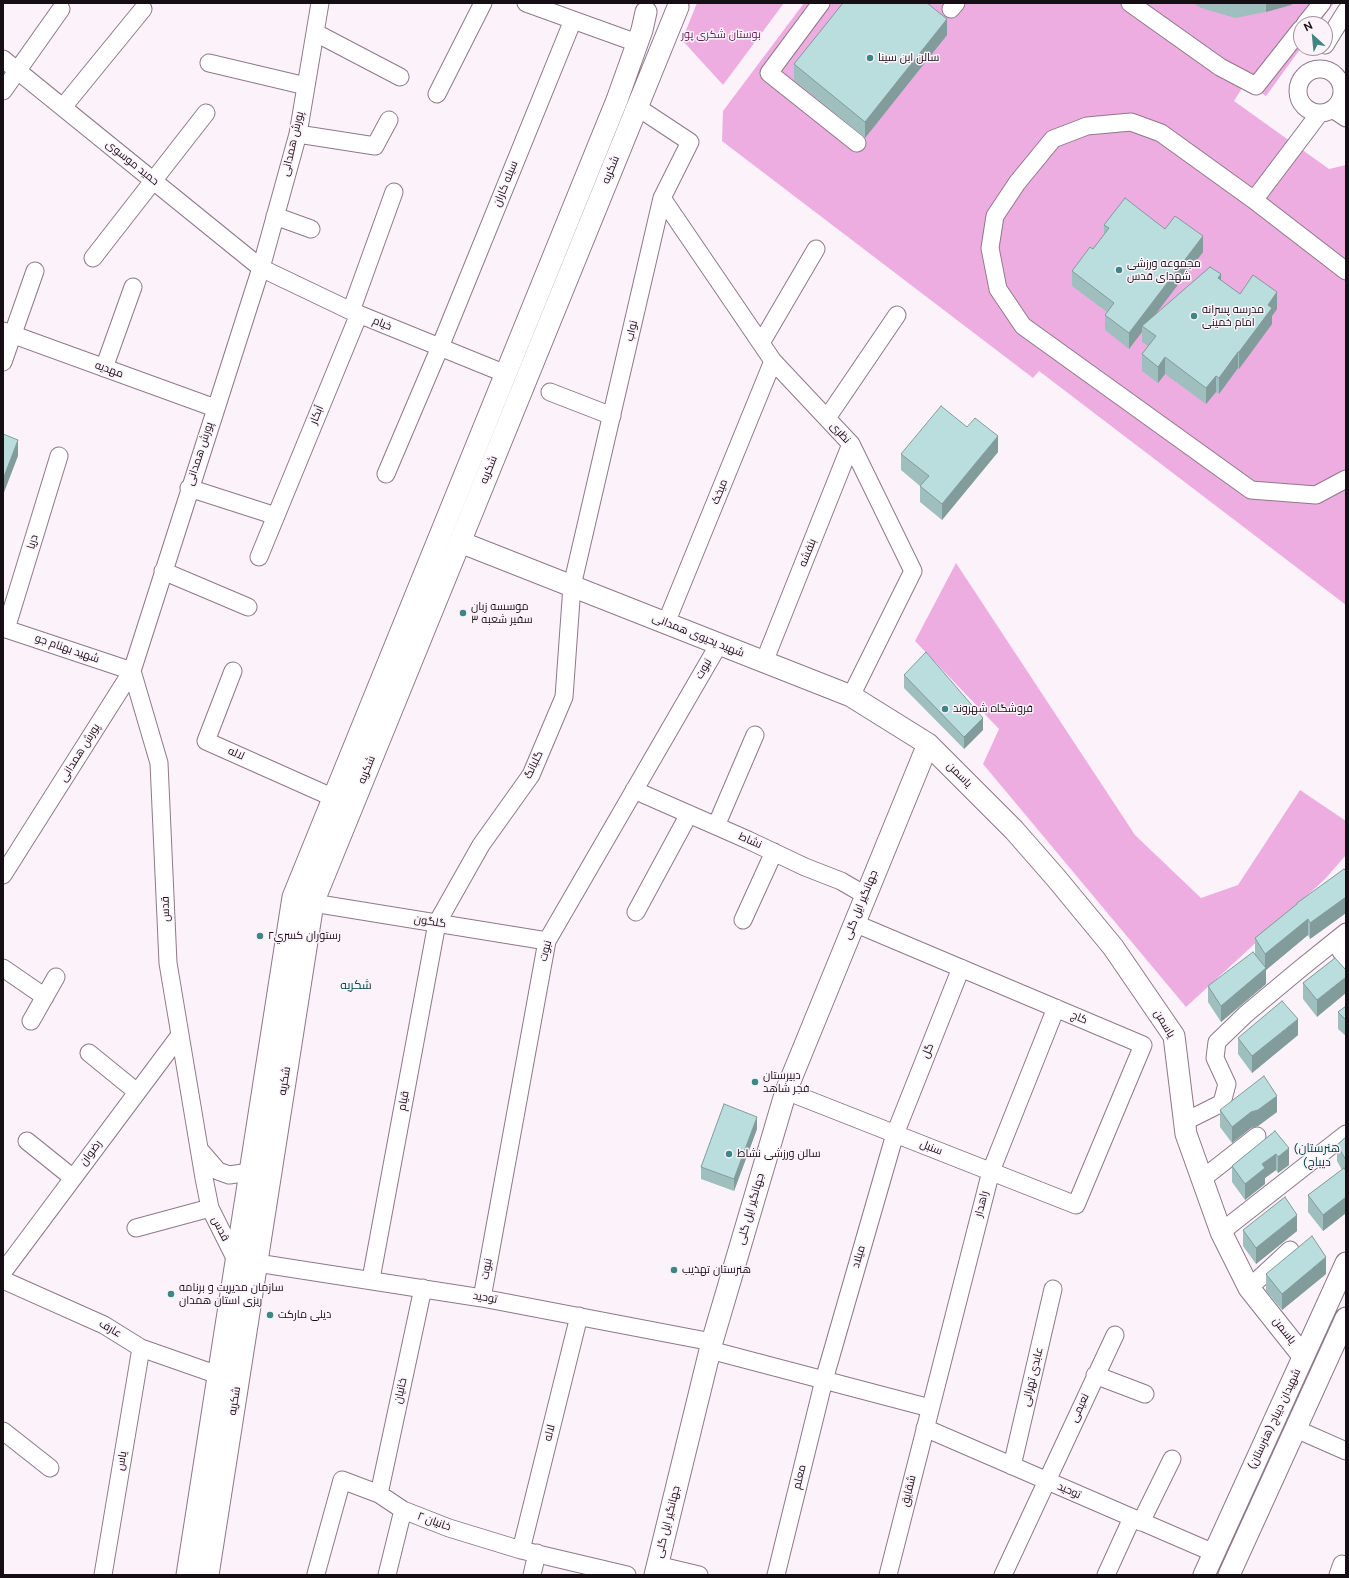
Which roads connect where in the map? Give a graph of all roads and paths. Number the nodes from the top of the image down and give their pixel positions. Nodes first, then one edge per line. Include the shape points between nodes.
1 (320, 3) edge
2 (483, 3) edge
3 (526, 3) edge
4 (821, 3) edge
5 (1130, 3) edge
6 (1322, 3) edge
7 (679, 5) edge
8 (643, 8) edge
9 (61, 9) dead end
10 (144, 9) dead end
11 (1346, 12) edge
12 (1311, 16) edge
13 (573, 20) junction
14 (316, 33) junction
15 (1333, 33) edge
16 (1293, 39) edge
17 (637, 43) junction
18 (1320, 56) edge
19 (3, 60) edge
20 (208, 63) dead end
21 (1313, 69) junction
22 (17, 71) junction
23 (400, 77) dead end
24 (306, 86) junction
25 (3, 91) edge
26 (437, 94) dead end
27 (63, 107) junction
28 (637, 107) junction
29 (206, 113) dead end
30 (1333, 114) edge
31 (389, 120) dead end
32 (298, 134) junction
33 (857, 143) dead end
34 (154, 180) junction
35 (394, 192) dead end
36 (662, 198) junction
37 (1254, 200) junction
38 (275, 216) junction
39 (311, 229) dead end
40 (816, 249) dead end
41 (93, 258) dead end
42 (261, 268) junction
43 (35, 271) dead end
44 (1346, 271) edge
45 (133, 287) dead end
46 (355, 312) junction
47 (897, 315) dead end
48 (8, 333) edge
49 (761, 343) junction
50 (440, 347) junction
51 (773, 361) junction
52 (3, 362) edge
53 (104, 368) junction
54 (506, 374) junction
55 (550, 392) dead end
56 (215, 408) junction
57 (612, 416) junction
58 (826, 418) junction
59 (851, 444) junction
60 (59, 456) dead end
61 (386, 474) dead end
62 (1346, 479) edge
63 (190, 488) junction
64 (276, 516) junction
65 (460, 542) junction
66 (259, 557) dead end
67 (163, 571) junction
68 (572, 586) junction
69 (248, 607) dead end
70 (666, 623) junction
71 (4, 628) edge
72 (719, 644) junction
73 (764, 662) junction
74 (132, 671) junction
75 (233, 671) dead end
76 (851, 696) junction
77 (755, 736) dead end
78 (928, 744) junction
79 (634, 790) junction
80 (334, 798) junction
81 (689, 814) junction
82 (716, 826) junction
83 (774, 852) junction
84 (3, 875) edge
85 (865, 895) junction
86 (313, 902) junction
87 (636, 912) dead end
88 (743, 920) dead end
89 (437, 923) junction
90 (854, 923) junction
91 (1340, 937) edge
92 (546, 941) junction
93 (1346, 960) edge
94 (3, 968) edge
95 (961, 968) junction
96 (56, 977) dead end
97 (45, 997) junction
98 (1056, 1008) junction
99 (31, 1021) dead end
100 (180, 1035) junction
101 (89, 1053) dead end
102 (786, 1090) junction
103 (137, 1092) junction
104 (1184, 1122) junction
105 (895, 1134) junction
106 (1346, 1134) edge
107 (1257, 1136) dead end
108 (27, 1141) dead end
109 (199, 1149) junction
110 (991, 1171) junction
111 (250, 1172) junction
112 (73, 1178) junction
113 (1202, 1180) junction
114 (1076, 1205) joint
115 (210, 1208) junction
116 (136, 1228) dead end
117 (1221, 1232) junction
118 (1290, 1250) dead end
119 (236, 1260) junction
120 (257, 1263) junction
121 (1346, 1263) edge
122 (3, 1272) edge
123 (371, 1279) junction
124 (3, 1280) edge
125 (423, 1288) junction
126 (1250, 1288) junction
127 (1053, 1289) dead end
128 (482, 1298) junction
129 (579, 1316) junction
130 (1346, 1319) edge
131 (1114, 1335) dead end
132 (711, 1346) junction
133 (141, 1348) junction
134 (1304, 1356) junction
135 (218, 1375) junction
136 (1095, 1375) junction
137 (824, 1380) junction
138 (1145, 1394) dead end
139 (930, 1408) junction
140 (925, 1428) junction
141 (1296, 1429) junction
142 (3, 1430) edge
143 (1346, 1451) edge
144 (1172, 1459) dead end
145 (1012, 1466) junction
146 (50, 1468) dead end
147 (1047, 1481) junction
148 (379, 1494) junction
149 (403, 1510) junction
150 (1137, 1520) junction
151 (529, 1552) junction
152 (1214, 1553) junction
153 (656, 1570) edge
154 (316, 1574) edge
155 (103, 1575) edge
156 (187, 1575) edge
157 (208, 1575) edge
158 (388, 1575) edge
159 (532, 1575) edge
160 (627, 1575) edge
161 (699, 1575) edge
162 (776, 1575) edge
163 (888, 1575) edge
164 (1003, 1575) edge
165 (1106, 1575) edge
166 (1204, 1575) edge
167 (1229, 1575) edge

1 - 14 street, پورش همدانی
2 - 26 street
3 - 13 street
4 - 33 street via 769,73
5 - 16 street via 1220,67 1256,86
6 - 12 street
7 - 8 main road via 667,16 652,16
7 - 28 main road, شکریه
8 - 17 main road, شکریه
9 - 22 street
10 - 27 street
11 - 15 street
13 - 17 street
13 - 50 street, سیله کاران
14 - 23 street
14 - 24 street, پورش همدانی
17 - 54 main road, شکریه via 617,100
18 - 21 street
19 - 22 street, حمید موسوی
20 - 24 street
21 - 30 street via 1329,70 1341,80 1343,96
21 - 30 street via 1300,79 1297,94 1305,108
22 - 25 street
22 - 27 street, حمید موسوی
24 - 32 street, پورش همدانی
27 - 34 street, حمید موسوی
28 - 36 street, نواب via 690,142
28 - 65 main road, شکریه
29 - 34 street
30 - 37 street
31 - 32 street via 375,146
32 - 38 street, پورش همدانی
34 - 41 street
34 - 42 street, حمید موسوی
35 - 46 street, آبکار
36 - 49 street, نظری
36 - 57 street, نواب
37 - 44 street
37 - 62 street via 1161,133 1131,122 1087,126 1053,139 1017,183 995,216 990,248 998,289 1022,326 1251,490 1316,495
38 - 39 street
38 - 42 street, پورش همدانی
40 - 49 street
42 - 46 street, خیام
42 - 56 street, پورش همدانی
43 - 48 street
45 - 53 street
46 - 50 street, خیام
46 - 64 street, آبکار
47 - 58 street
48 - 52 street
48 - 53 street, مهدیه
49 - 51 street, نظری
50 - 54 street, خیام
50 - 61 street, سیله کاران
51 - 58 street, نظری
51 - 70 street, میخک
53 - 56 street, مهدیه
54 - 80 main road, شکریه
55 - 57 street
56 - 63 street, پورش همدانی
57 - 68 street, نواب
58 - 59 street, نظری
59 - 73 street, بنفشه
59 - 76 street, نظری via 913,571
60 - 71 street, دریا
63 - 64 street
63 - 67 street, پورش همدانی
64 - 66 street, آبکار
65 - 68 main road, شهید یحیوی همدانی
65 - 86 main road, شکریه
67 - 69 street
67 - 74 street, پورش همدانی
68 - 70 main road, شهید یحیوی همدانی
68 - 89 street, گلبانگ via 564,697 531,775 481,845
70 - 72 main road, شهید یحیوی همدانی
71 - 74 street, شهید بهنام جو
72 - 73 main road, شهید یحیوی همدانی
72 - 79 street, نبوت
73 - 76 main road, شهید یحیوی همدانی
74 - 84 street, پورش همدانی
74 - 100 street, قدس via 159,763 168,963
75 - 80 street, لاله via 206,741
76 - 78 main road, شهید یحیوی همدانی
77 - 82 street
78 - 85 main road, جهانگیر ایل گلی
78 - 104 main road, یاسمن via 1014,830 1056,878 1113,947 1174,1036
79 - 81 street, نشاط
79 - 92 street, نبوت
80 - 111 main road, شکریه via 293,897
81 - 82 street, نشاط
81 - 87 street
82 - 83 street, نشاط
83 - 85 street, نشاط via 841,881
83 - 88 street
85 - 90 main road, جهانگیر ایل گلی
86 - 89 street, گلگون
86 - 120 main road, شکریه
89 - 92 street, گلگون
89 - 123 street, قیام
90 - 95 street, کاج
90 - 102 main road, جهانگیر ایل گلی
91 - 93 street
91 - 104 street via 1246,1014 1217,1042 1215,1058 1227,1084 1222,1103
92 - 128 street, نبوت
94 - 97 street
95 - 98 street, کاج
95 - 105 street, گل
96 - 97 street
97 - 99 street
98 - 110 street, راهدار
98 - 114 street, کاج via 1143,1045
100 - 103 street, رضوان
100 - 109 street, قدس
101 - 103 street
102 - 105 street, سنبل
102 - 132 main road, جهانگیر ایل گلی
103 - 112 street, رضوان
104 - 113 main road, یاسمن
105 - 110 street, سنبل
105 - 137 street, میلاد
106 - 117 street
107 - 113 street
108 - 112 street
109 - 111 street via 218,1171 229,1175
109 - 115 street, قدس
110 - 114 street, سنبل
110 - 139 street, راهدار
111 - 119 main road, شکریه
112 - 122 street, رضوان
113 - 117 main road, یاسمن
115 - 116 street
115 - 119 street, قدس
117 - 126 main road, یاسمن
118 - 126 street
119 - 135 main road, شکریه
120 - 123 street, توحید
120 - 157 main road, شکریه
121 - 134 main road, شهیدان دیباج (هنرستان)
123 - 125 street, توحید
124 - 133 street, عارف via 104,1325
125 - 128 street, توحید
125 - 148 street, خانیان
126 - 134 main road, یاسمن
127 - 145 street, عابدی تهرانی
128 - 129 street, توحید
129 - 132 street, توحید
129 - 151 street, لاله
130 - 141 main road, شهیدان دیباج (هنرستان)
131 - 136 street, نعیمی
132 - 137 street, توحید
132 - 153 main road, جهانگیر ایل گلی
133 - 135 street, عارف
133 - 155 street, یاس
134 - 152 main road, شهیدان دیباج (هنرستان)
135 - 156 main road, شکریه
136 - 138 street
136 - 147 street, نعیمی
137 - 139 street, توحید
137 - 162 street, معلم
139 - 140 street, شقایق
140 - 145 street, توحید
140 - 163 street, شقایق
141 - 143 street
141 - 167 main road, شهیدان دیباج (هنرستان)
142 - 146 street
144 - 150 street
145 - 147 street, توحید
147 - 150 street, توحید
147 - 164 street, نعیمی
148 - 149 street, خانیان ۲
148 - 154 street, خانیان ۲ via 342,1480
149 - 151 street, خانیان ۲ via 449,1528
149 - 158 street
150 - 152 street, توحید
150 - 165 street
151 - 159 street, لاله
151 - 160 street, خانیان ۲
152 - 166 main road, شهیدان دیباج (هنرستان)
153 - 161 street

